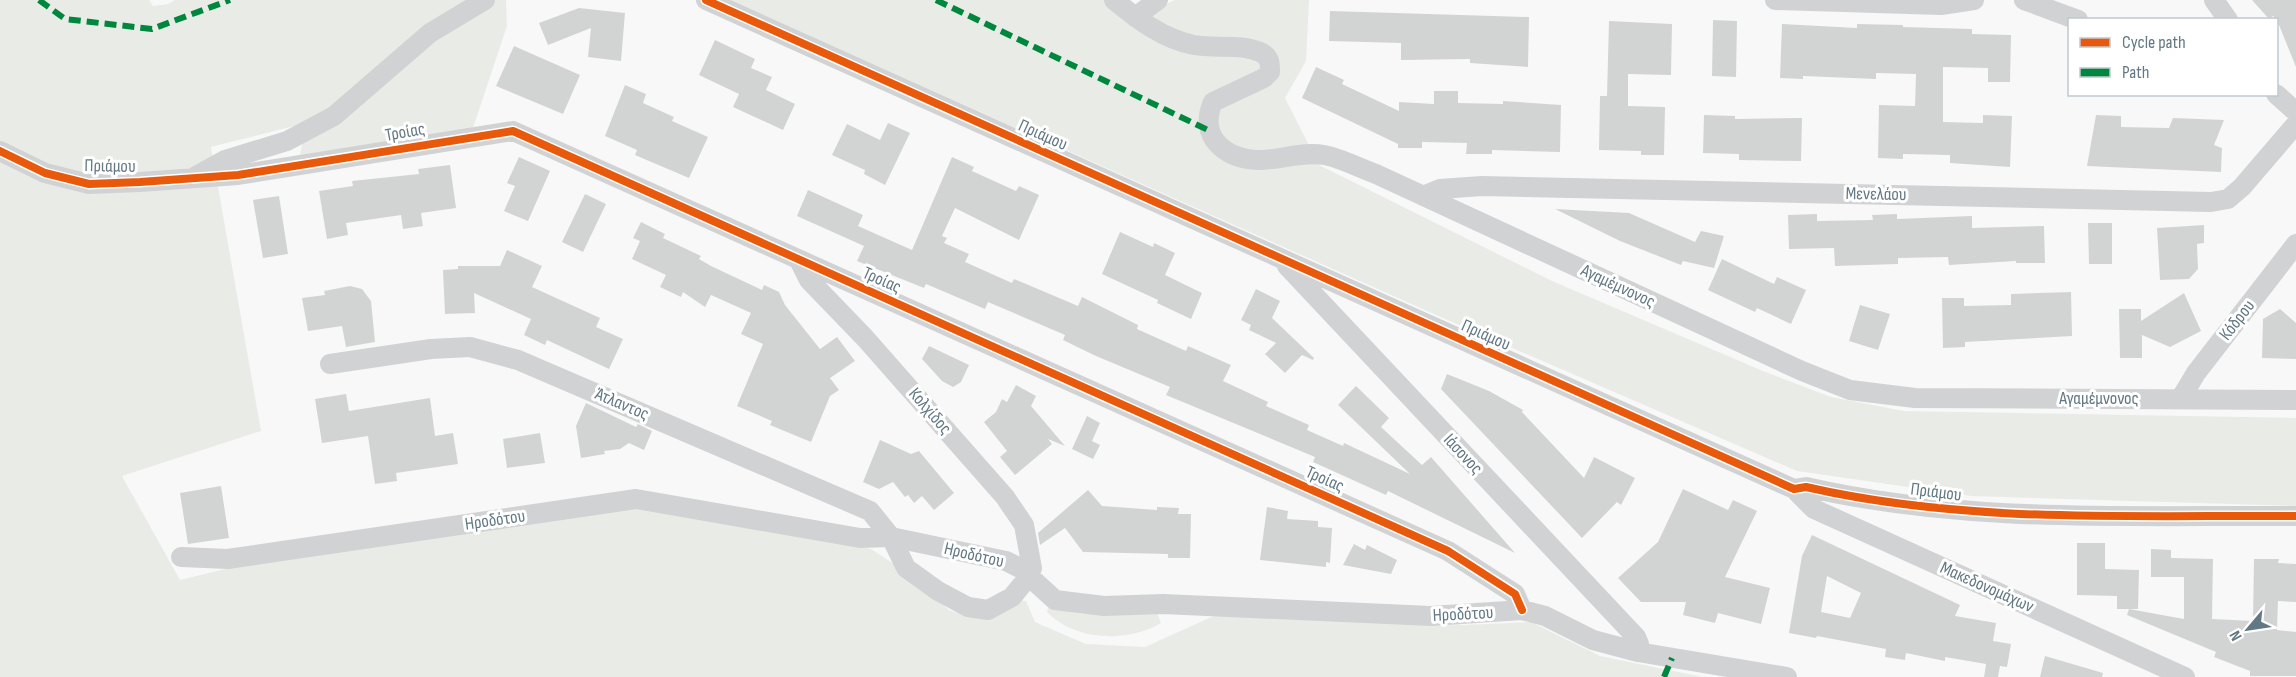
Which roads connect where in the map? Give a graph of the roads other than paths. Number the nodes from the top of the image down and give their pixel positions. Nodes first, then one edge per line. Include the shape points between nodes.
1 (485, 0) edge
2 (706, 0) edge
3 (1114, 0) edge
4 (1158, 0) edge
5 (1775, 0) edge
6 (1974, 0) edge
7 (2024, 0) edge
8 (2214, 0) edge
9 (1135, 17) junction
10 (2073, 18) edge
11 (2227, 18) edge
12 (2278, 96) edge
13 (2296, 112) edge
14 (2296, 124) edge
15 (0, 151) edge
16 (190, 179) junction
17 (1424, 196) junction
18 (2296, 244) edge
19 (1281, 259) junction
20 (799, 260) junction
21 (330, 364) dead end
22 (2181, 398) junction
23 (2296, 400) edge
24 (1794, 489) junction
25 (2296, 516) edge
26 (891, 537) junction
27 (182, 557) dead end
28 (1029, 576) junction
29 (1522, 610) junction
30 (1638, 652) junction
31 (1787, 677) edge
32 (2185, 677) edge

1 - 16 street, Πριάμου via 430,33 334,116 286,141 225,160
2 - 19 street, Πριάμου
3 - 9 street
4 - 9 street
5 - 6 street via 1941,5
7 - 10 street
8 - 11 street
9 - 17 street, Αγαμέμνονος via 1154,30 1193,45 1250,49 1264,53 1270,62 1270,72 1264,78 1213,102 1207,115 1208,130 1218,146 1258,160 1323,154
12 - 13 street
14 - 17 street, Μενελάου via 2242,187 2228,199 2211,202 1482,186 1440,189
15 - 16 street, Πριάμου via 45,173 89,184
16 - 20 street, Τροίας via 238,175 513,131
17 - 22 street, Αγαμέμνονος via 1850,390 1915,398
18 - 22 street, Κόδρου
19 - 24 street, Πριάμου
19 - 30 street, Ιάσονος via 1636,637
20 - 28 street, Κολχίδος via 808,280 873,346 1005,497 1024,525 1032,568
20 - 29 street, Τροίας via 1448,551 1515,594
21 - 26 street, Άτλαντος via 470,347 518,360 870,511
22 - 23 street, Αγαμέμνονος
24 - 25 street, Πριάμου via 1806,487 1932,508 1997,514
24 - 32 street, Μακεδονομάχων via 1814,509
26 - 27 street, Ηροδότου via 860,538 636,499 228,559
26 - 28 street, Ηροδότου via 1006,561
26 - 28 street, Άτλαντος via 906,568 968,607 988,610 1012,597
28 - 29 street, Ηροδότου via 1055,600 1104,606 1163,604 1431,616
29 - 30 street, Ηροδότου via 1545,616 1593,640
30 - 31 street, Ηροδότου

